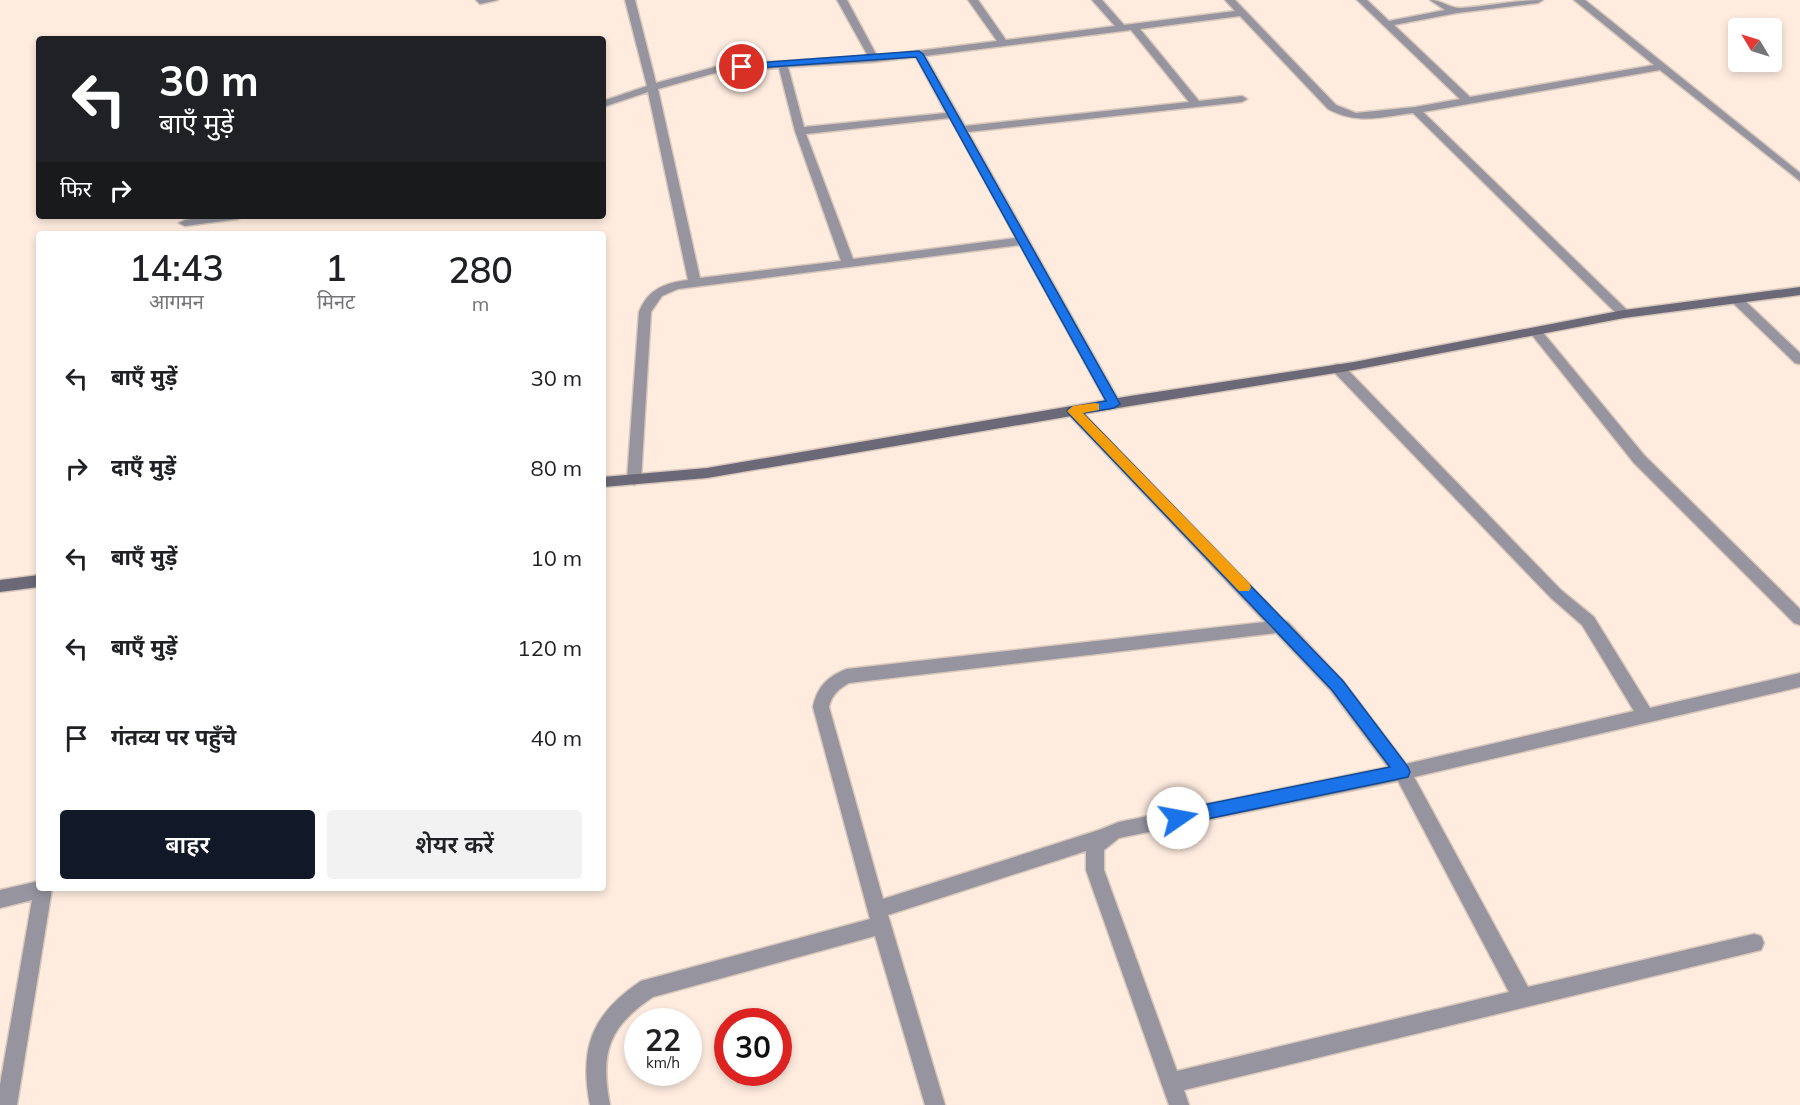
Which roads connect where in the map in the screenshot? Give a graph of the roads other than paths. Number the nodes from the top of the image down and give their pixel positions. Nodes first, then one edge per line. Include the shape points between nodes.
1 (493, 0) edge
2 (630, 0) edge
3 (842, 0) edge
4 (973, 0) edge
5 (1097, 0) edge
6 (1230, 0) edge
7 (1362, 0) edge
8 (1434, 0) edge
9 (1538, 0) edge
10 (1579, 0) edge
11 (480, 1) edge
12 (1459, 11) junction
13 (1243, 14) junction
14 (1387, 24) junction
15 (1134, 27) junction
16 (1122, 28) junction
17 (1003, 43) junction
18 (919, 54) junction
19 (874, 58) junction
20 (783, 65) junction
21 (1662, 67) junction
22 (652, 87) junction
23 (1242, 99) dead end
24 (1469, 102) junction
25 (606, 103) edge
26 (1196, 104) junction
27 (1415, 110) junction
28 (953, 115) junction
29 (962, 130) junction
30 (800, 131) junction
31 (1800, 178) edge
32 (218, 219) edge
33 (185, 224) edge
34 (1023, 241) junction
35 (848, 263) junction
36 (696, 283) junction
37 (1800, 291) edge
38 (1738, 301) junction
39 (1624, 314) junction
40 (1536, 332) junction
41 (1800, 360) edge
42 (1338, 368) junction
43 (1114, 404) junction
44 (1073, 411) junction
45 (634, 480) junction
46 (606, 482) edge
47 (36, 580) edge
48 (0, 586) edge
49 (1800, 619) edge
50 (1282, 626) junction
51 (1800, 680) edge
52 (1646, 716) junction
53 (1402, 772) junction
54 (1101, 838) junction
55 (36, 890) edge
56 (43, 891) edge
57 (0, 899) edge
58 (879, 918) junction
59 (1754, 943) dead end
60 (1523, 998) junction
61 (1170, 1083) junction
62 (8, 1105) edge
63 (600, 1105) edge
64 (935, 1105) edge
65 (1179, 1105) edge

1 - 11 street
2 - 22 street
3 - 19 street
4 - 17 street
5 - 16 street
6 - 13 street
7 - 14 street
8 - 12 street
9 - 12 street
10 - 21 street
12 - 14 street
13 - 15 street
13 - 27 street via 1340,112 1356,116
14 - 24 street
15 - 16 street
15 - 26 street
16 - 17 street
17 - 18 street
18 - 19 street
18 - 28 street
19 - 20 street
20 - 22 street via 722,68
20 - 30 street
21 - 24 street
21 - 31 street
22 - 25 street
22 - 36 street
23 - 26 street
24 - 27 street
26 - 29 street
27 - 39 street
28 - 29 street
28 - 30 street
29 - 34 street
30 - 35 street
32 - 33 street
34 - 35 street
34 - 43 street
35 - 36 street
36 - 45 street via 656,293 645,312
37 - 38 street
38 - 39 street
38 - 41 street
39 - 40 street
40 - 42 street
40 - 49 street via 1639,459
42 - 43 street
42 - 52 street via 1556,594 1588,621
43 - 44 street
44 - 45 street via 708,473
44 - 50 street
45 - 46 street
47 - 48 street
50 - 53 street via 1337,686
50 - 58 street via 847,676 837,681 822,697 821,707
51 - 52 street
52 - 53 street
53 - 54 street via 1133,827
53 - 60 street
54 - 58 street
54 - 61 street via 1092,857 1095,870
55 - 57 street
56 - 62 street
58 - 63 street via 648,988 628,999 613,1015 596,1050 594,1068
58 - 64 street
59 - 60 street
60 - 61 street
61 - 65 street

